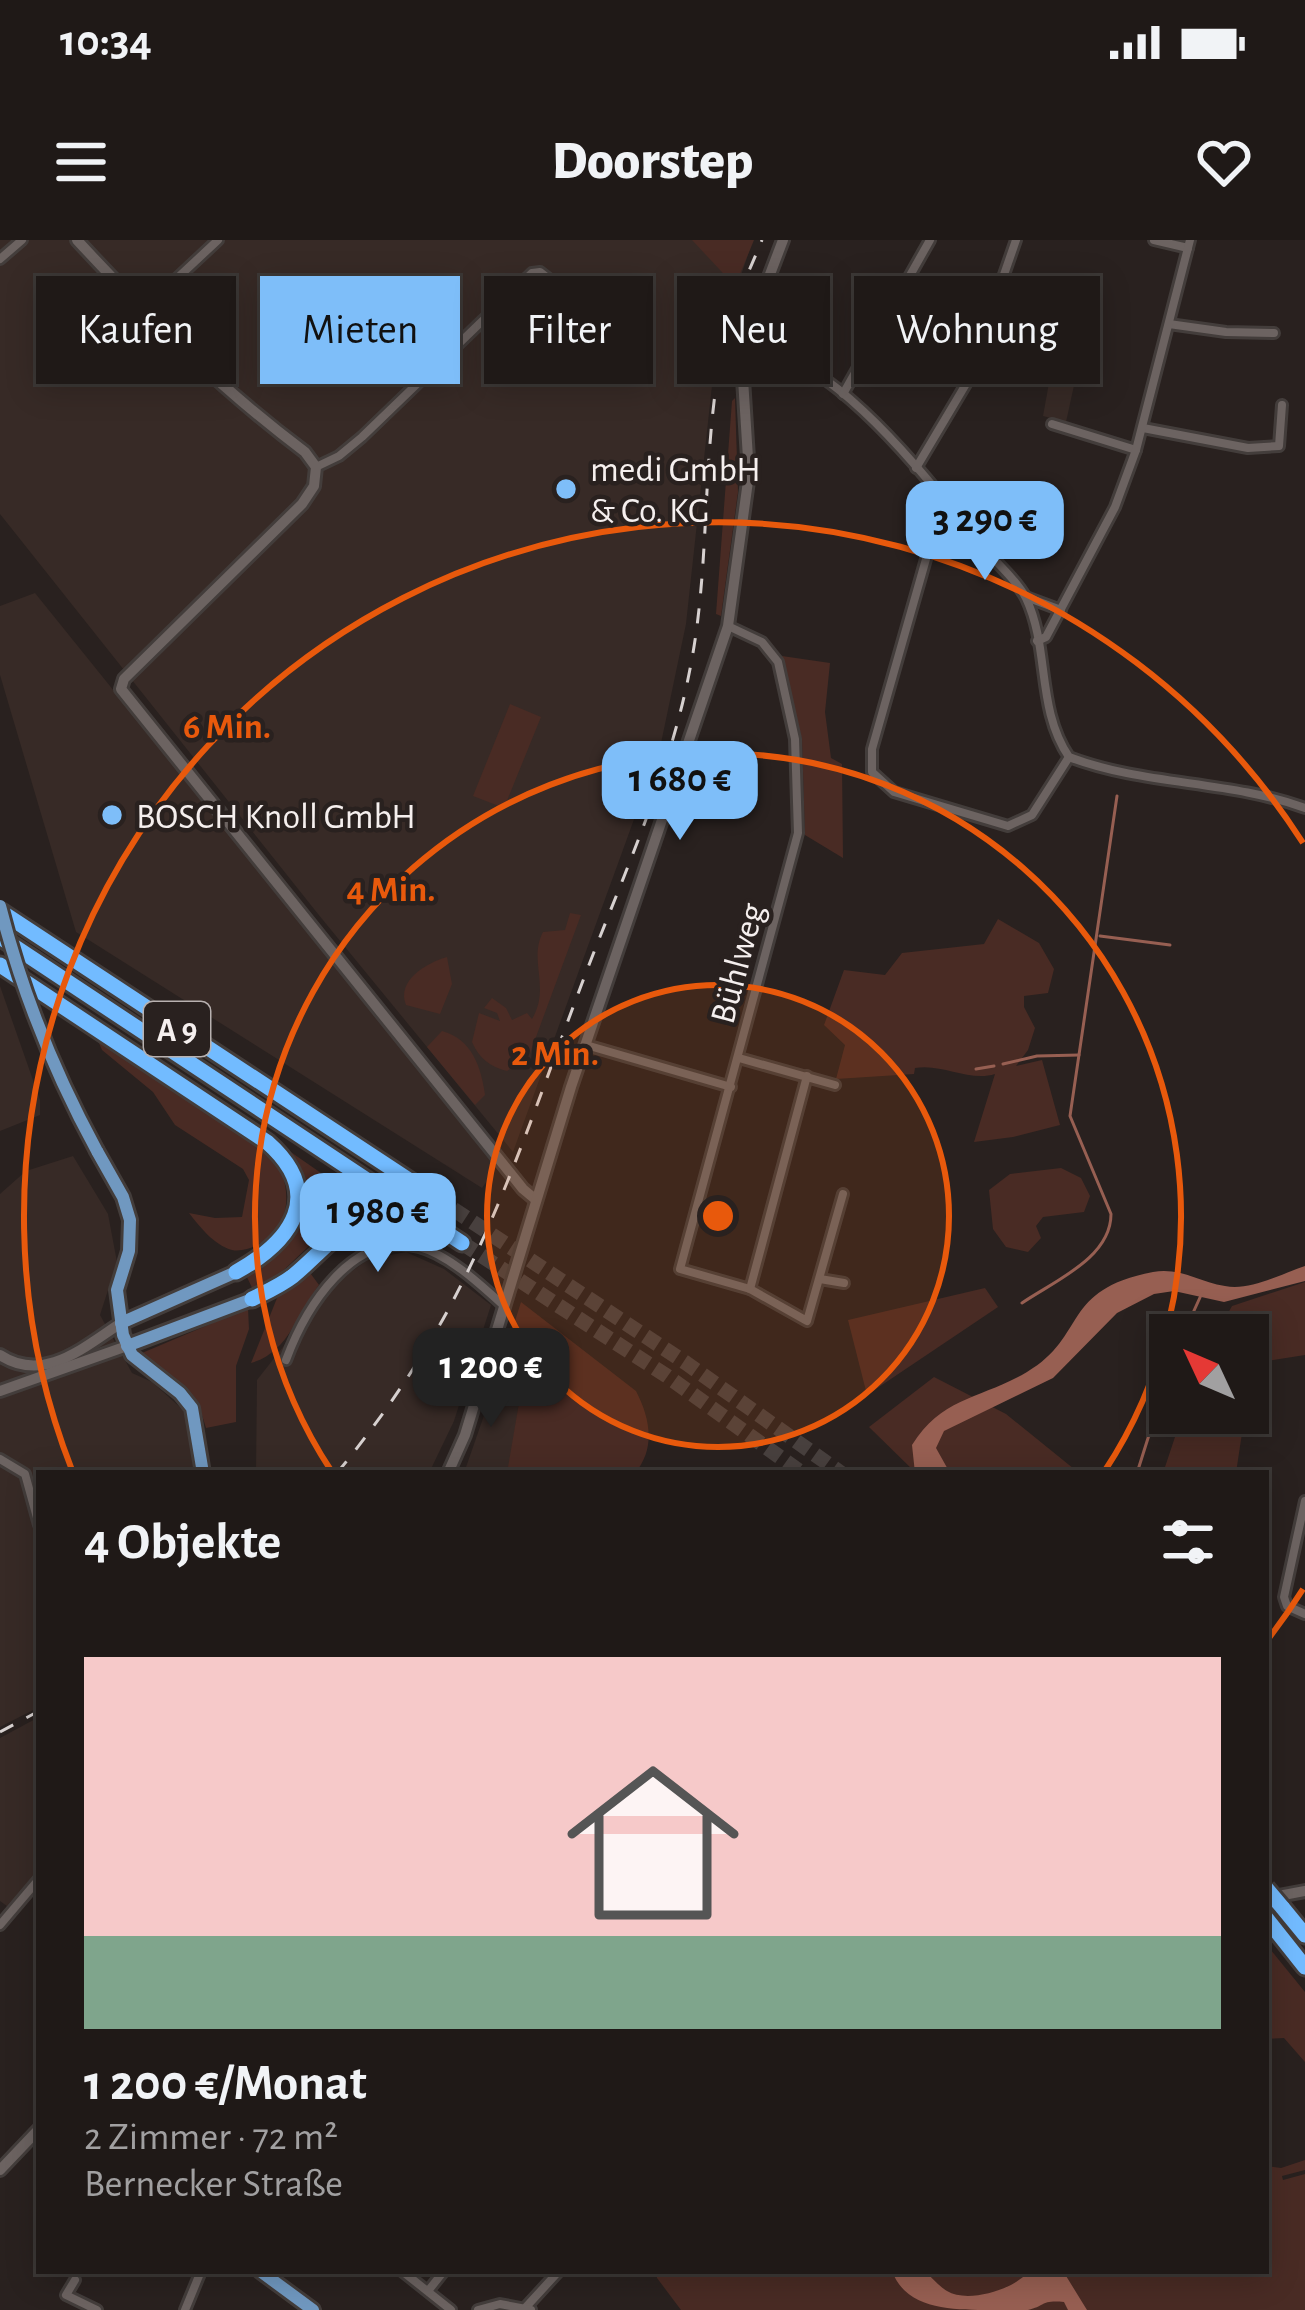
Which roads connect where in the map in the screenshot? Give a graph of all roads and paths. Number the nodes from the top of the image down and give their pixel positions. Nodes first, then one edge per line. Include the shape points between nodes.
1 (22, 240) edge
2 (77, 240) edge
3 (218, 240) edge
4 (783, 240) edge
5 (930, 240) edge
6 (1016, 240) edge
7 (1154, 240) edge
8 (1189, 244) edge
9 (0, 259) edge
10 (110, 276) edge
11 (179, 276) edge
12 (769, 276) edge
13 (484, 319) edge
14 (1169, 324) junction
15 (1274, 333) dead end
16 (219, 384) edge
17 (743, 384) edge
18 (830, 384) edge
19 (843, 394) junction
20 (1282, 405) dead end
21 (1052, 424) dead end
22 (1143, 428) junction
23 (1136, 450) junction
24 (316, 467) junction
25 (916, 468) junction
26 (949, 506) junction
27 (1026, 597) junction
28 (1061, 610) junction
29 (728, 626) junction
30 (1037, 641) junction
31 (1070, 757) junction
32 (1305, 808) edge
33 (0, 908) edge
34 (0, 937) edge
35 (0, 965) edge
36 (586, 1045) junction
37 (739, 1058) junction
38 (807, 1076) junction
39 (835, 1085) dead end
40 (731, 1087) junction
41 (415, 1184) tunnel mouth
42 (843, 1194) dead end
43 (535, 1199) junction
44 (236, 1272) joint
45 (820, 1279) junction
46 (844, 1283) dead end
47 (750, 1288) junction
48 (252, 1299) joint
49 (504, 1306) junction
50 (121, 1323) junction
51 (127, 1346) junction
52 (0, 1355) edge
53 (286, 1360) dead end
54 (0, 1391) edge
55 (0, 1459) edge
56 (203, 1470) edge
57 (449, 1470) edge
58 (1305, 1504) edge
59 (36, 1515) edge
60 (1305, 1614) edge
61 (36, 1883) edge
62 (1305, 1891) edge
63 (1274, 1902) edge
64 (1269, 1922) edge
65 (0, 1925) edge
66 (1305, 1935) edge
67 (1305, 1967) edge
68 (36, 2135) edge
69 (0, 2170) edge
70 (200, 2274) edge
71 (264, 2274) edge
72 (406, 2274) edge
73 (442, 2274) edge
74 (557, 2274) edge
75 (75, 2280) dead end
76 (428, 2291) junction
77 (529, 2309) edge
78 (97, 2310) edge
79 (185, 2310) edge
80 (313, 2310) edge
81 (451, 2310) edge
82 (478, 2310) edge

1 - 9 street
2 - 10 street
3 - 11 street
4 - 12 street
5 - 19 street
6 - 25 street via 966,384
7 - 8 street
8 - 14 street
13 - 24 street via 362,437
14 - 15 street
14 - 22 street
16 - 24 street
17 - 29 street via 748,474
18 - 19 street
19 - 25 street
20 - 22 street via 1279,446 1248,448
21 - 23 street
22 - 23 street
23 - 28 street
24 - 43 street via 302,504 124,679 123,692
25 - 26 street
26 - 27 street
26 - 31 street via 932,538 872,772 894,792 1008,826 1032,815
27 - 28 street
27 - 30 street
28 - 30 street
29 - 36 street
29 - 37 street, Bühlweg via 762,642 778,662 800,808
30 - 31 street via 1048,711
31 - 32 street
33 - 41 highway, A 9
33 - 50 main road, bridge via 45,1047 130,1220 117,1290
34 - 48 highway, A 9 via 462,1243 398,1219 371,1219 345,1228 290,1278
35 - 44 highway via 284,1160 298,1190 290,1229
36 - 40 street
36 - 43 street
37 - 38 street, Bühlweg
37 - 40 street, Bühlweg
38 - 39 street, Bühlweg
38 - 47 street
40 - 47 street, Bühlweg via 680,1269
42 - 45 street
43 - 49 street
44 - 50 main road
45 - 46 street
45 - 47 street via 804,1322
48 - 51 main road
49 - 53 street via 421,1247 382,1249 329,1281
49 - 57 street
50 - 51 main road
50 - 52 street via 61,1361 29,1366
51 - 54 street
51 - 56 main road via 186,1400
55 - 59 street via 25,1474
58 - 60 street via 1284,1597
61 - 65 street
62 - 63 street
63 - 66 highway
64 - 67 highway
68 - 69 street
70 - 79 street
71 - 80 main road
72 - 76 street
73 - 76 street
74 - 77 street
75 - 78 street via 66,2296
76 - 81 street
77 - 82 street

